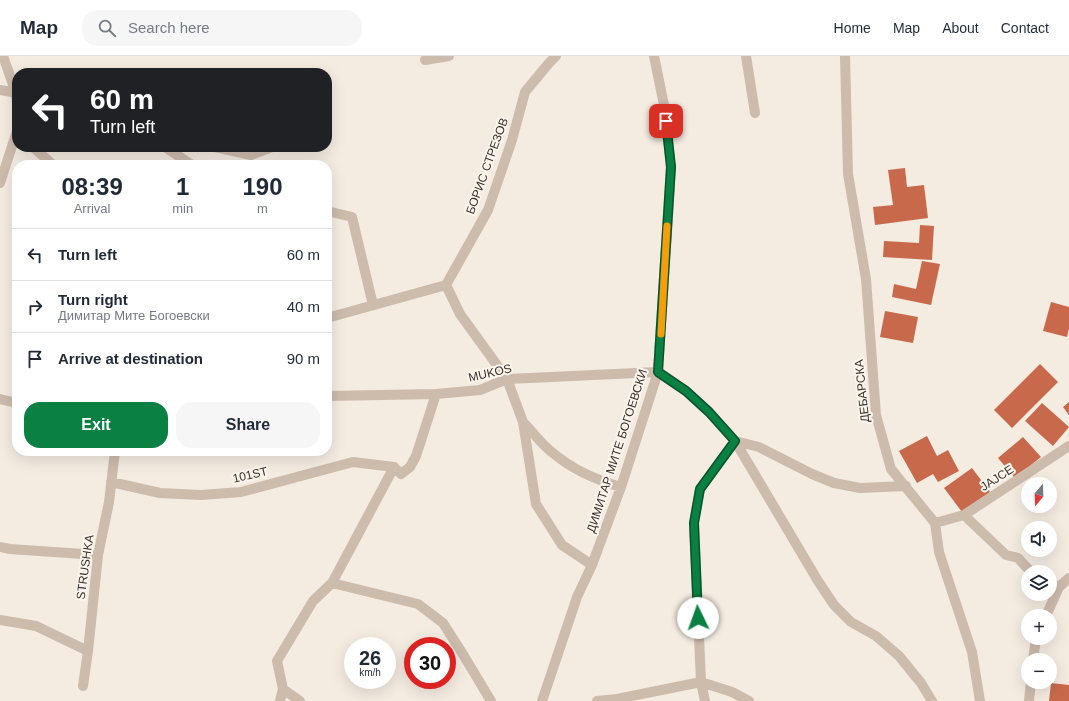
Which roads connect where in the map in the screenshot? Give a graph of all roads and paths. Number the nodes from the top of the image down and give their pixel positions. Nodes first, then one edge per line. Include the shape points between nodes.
1 (3, 56) edge
2 (449, 56) edge
3 (556, 56) edge
4 (654, 56) edge
5 (746, 56) edge
6 (845, 56) edge
7 (426, 60) dead end
8 (12, 82) edge
9 (0, 90) edge
10 (12, 95) edge
11 (755, 113) dead end
12 (12, 147) edge
13 (39, 152) edge
14 (172, 152) edge
15 (238, 152) edge
16 (259, 152) edge
17 (47, 160) edge
18 (184, 160) edge
19 (0, 184) edge
20 (332, 212) edge
21 (446, 285) junction
22 (373, 305) junction
23 (332, 317) edge
24 (658, 372) junction
25 (506, 380) junction
26 (436, 394) junction
27 (332, 396) edge
28 (0, 399) edge
29 (12, 402) edge
30 (523, 422) junction
31 (735, 441) junction
32 (1069, 446) edge
33 (114, 456) edge
34 (394, 467) junction
35 (111, 482) junction
36 (906, 486) junction
37 (621, 487) junction
38 (964, 515) junction
39 (935, 523) junction
40 (0, 547) edge
41 (98, 555) junction
42 (592, 565) junction
43 (1024, 565) edge
44 (1069, 578) edge
45 (332, 583) junction
46 (1057, 584) edge
47 (0, 620) edge
48 (88, 651) junction
49 (701, 682) junction
50 (83, 686) dead end
51 (283, 689) junction
52 (1030, 689) edge
53 (280, 701) edge
54 (300, 701) edge
55 (491, 701) edge
56 (542, 701) edge
57 (597, 701) edge
58 (705, 701) edge
59 (749, 701) edge
60 (932, 701) edge
61 (980, 701) edge
62 (1029, 701) edge

1 - 8 street
2 - 7 street
3 - 21 street, БОРИС СТРЕЗОВ via 525,92 488,210
4 - 24 street, ДИМИТАР МИТЕ БОГОЕВСКИ via 664,105 671,167
5 - 11 street
6 - 36 street, ДЕБАРСКА via 848,174 866,279 876,415 891,469
9 - 10 street
12 - 19 street
13 - 17 street
14 - 18 street
15 - 16 street via 251,155
20 - 22 street via 352,217
21 - 22 street
21 - 25 street via 460,314
22 - 23 street
24 - 25 street, MUKOS
24 - 31 street via 686,391
24 - 37 street, ДИМИТАР МИТЕ БОГОЕВСКИ
25 - 26 street, MUKOS via 480,390
25 - 30 street
26 - 27 street, MUKOS
26 - 34 street, 101ST via 410,467 401,474
28 - 29 street
30 - 37 street via 552,453 580,472
30 - 42 street via 536,504 562,545
31 - 36 street via 758,447 834,482 860,488
31 - 49 street via 700,489 694,523
31 - 60 street via 834,605 851,622 876,636 899,656
32 - 38 street, JAJCE
33 - 35 street, STRUSHKA
34 - 35 street, 101ST via 353,462 241,492 201,495 160,493
34 - 45 street
35 - 41 street, STRUSHKA
36 - 39 street, ДЕБАРСКА
37 - 42 street, ДИМИТАР МИТЕ БОГОЕВСКИ
38 - 39 street, JAJCE
38 - 43 street via 1006,555 1018,558
39 - 61 street via 939,552 972,652
40 - 41 street
41 - 48 street, STRUSHKA
42 - 56 street, ДИМИТАР МИТЕ БОГОЕВСКИ via 577,597
44 - 46 street
45 - 51 street via 313,601 277,661
45 - 55 street via 418,604 443,623
47 - 48 street via 36,626
48 - 50 street, STRUSHKA
49 - 57 street
49 - 58 street
49 - 59 street via 732,692
51 - 53 street
51 - 54 street
52 - 62 street

